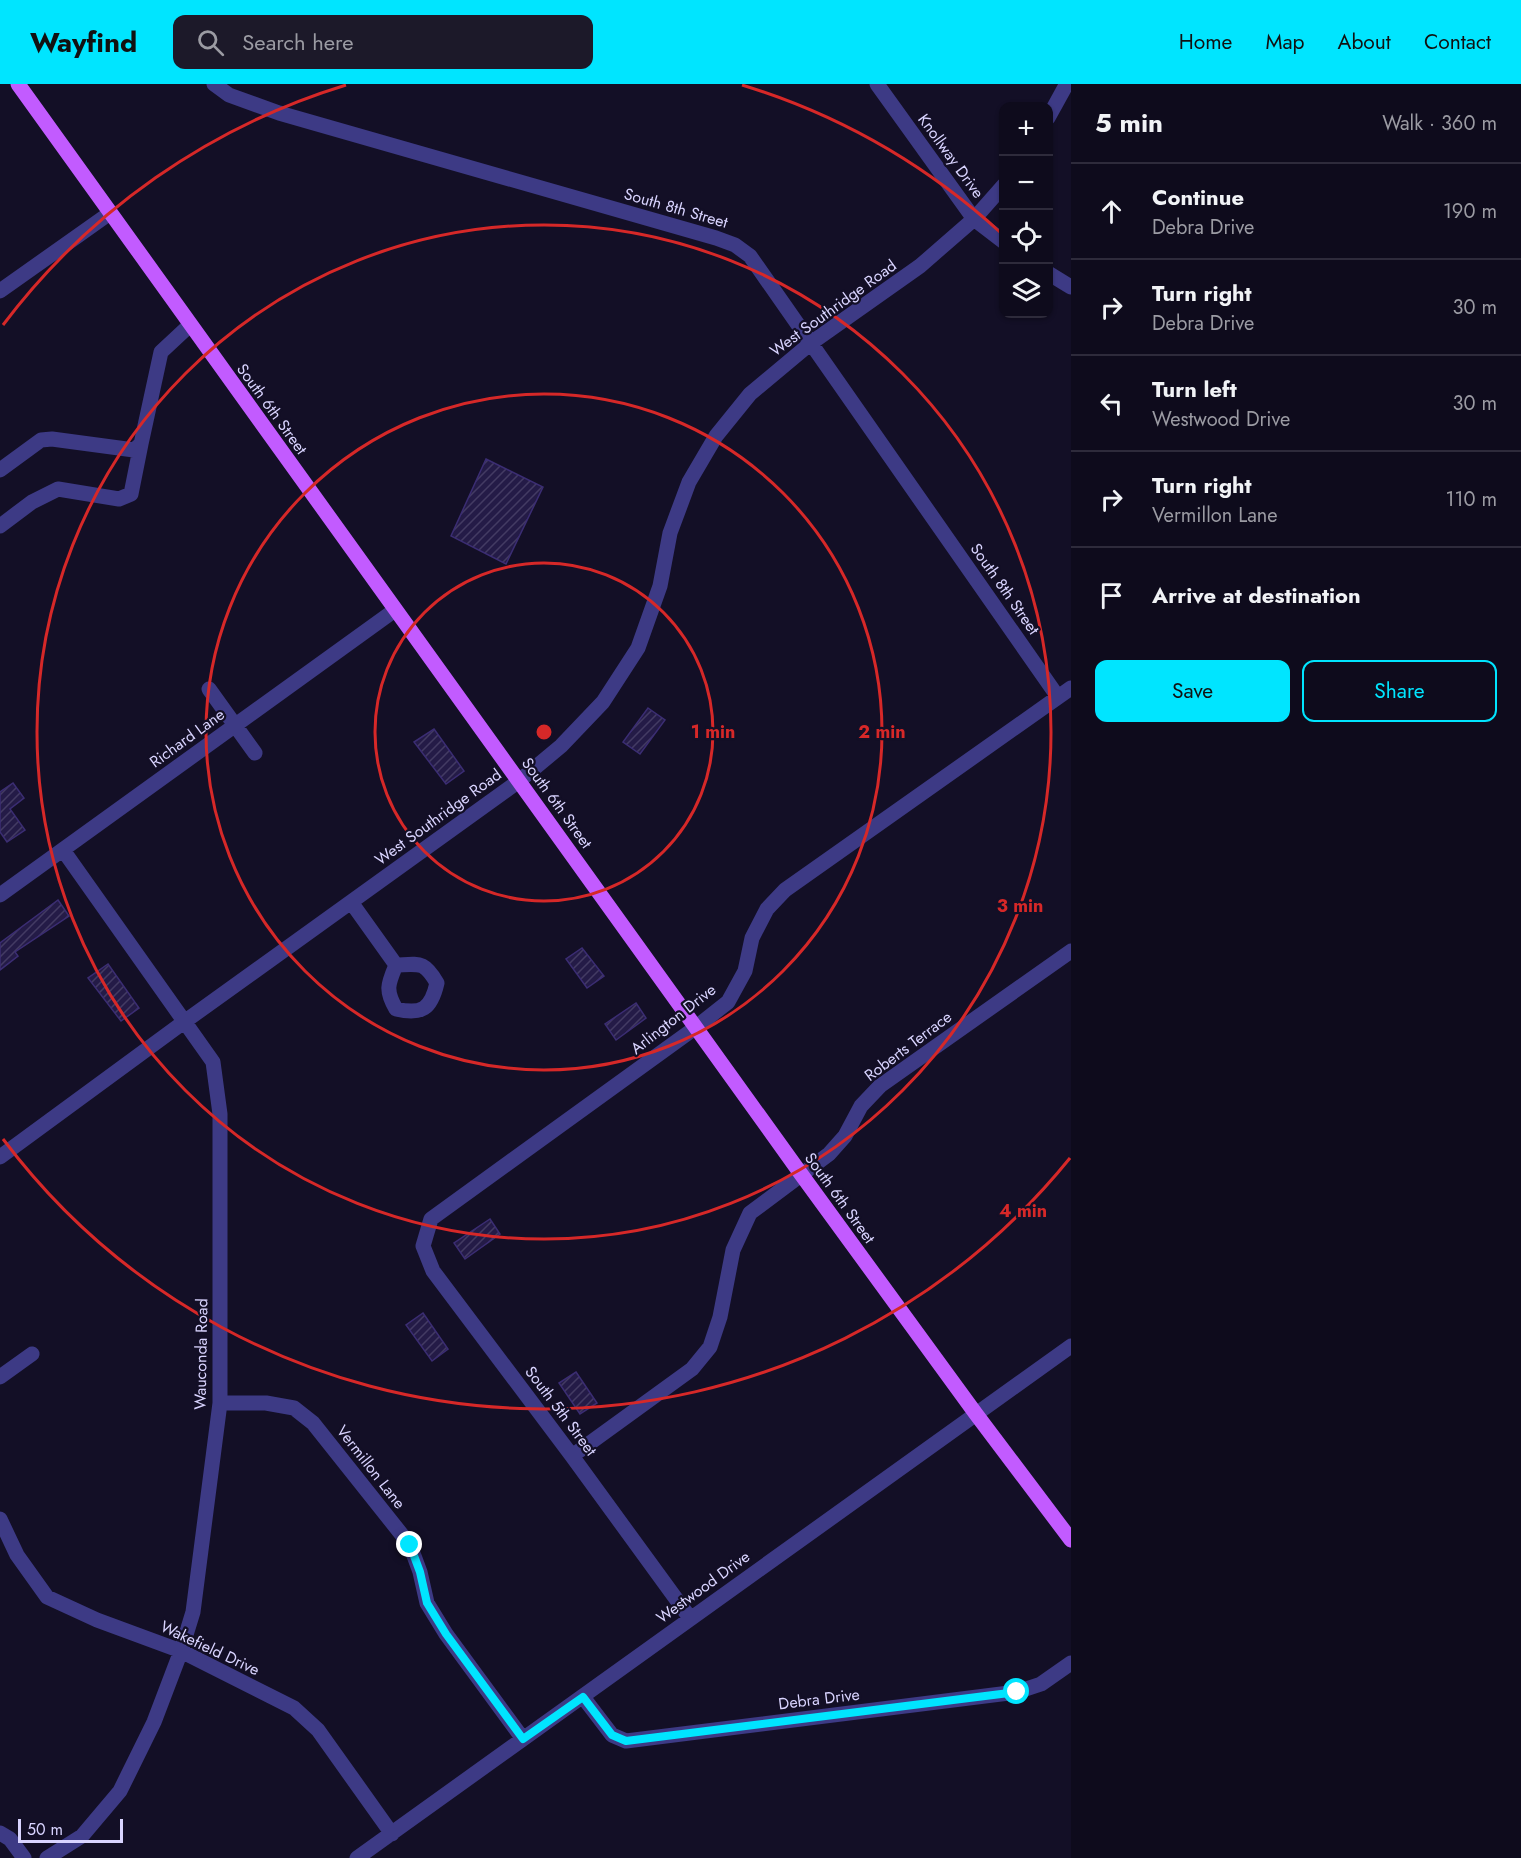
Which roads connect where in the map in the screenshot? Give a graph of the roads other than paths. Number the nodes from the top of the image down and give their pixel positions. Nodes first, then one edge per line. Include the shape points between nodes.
1 (18, 84) edge
2 (214, 84) edge
3 (877, 84) edge
4 (1065, 87) dead end
5 (1053, 109) edge
6 (999, 191) edge
7 (110, 213) junction
8 (974, 219) junction
9 (999, 238) edge
10 (1053, 276) edge
11 (1071, 287) edge
12 (0, 291) edge
13 (190, 325) junction
14 (811, 343) junction
15 (141, 444) junction
16 (0, 470) edge
17 (0, 525) edge
18 (395, 610) junction
19 (209, 688) dead end
20 (1065, 693) edge
21 (235, 726) junction
22 (255, 753) dead end
23 (519, 781) junction
24 (63, 850) junction
25 (0, 895) edge
26 (351, 902) junction
27 (1071, 951) edge
28 (396, 965) dead end
29 (184, 1022) junction
30 (695, 1028) junction
31 (0, 1157) edge
32 (801, 1174) junction
33 (431, 1220) joint
34 (1071, 1346) edge
35 (32, 1354) dead end
36 (0, 1377) edge
37 (220, 1403) junction
38 (976, 1414) junction
39 (572, 1456) junction
40 (0, 1519) edge
41 (1071, 1540) edge
42 (690, 1618) junction
43 (181, 1651) junction
44 (1071, 1663) edge
45 (583, 1697) junction
46 (523, 1739) junction
47 (0, 1833) edge
48 (392, 1834) junction
49 (366, 1856) edge
50 (24, 1858) edge
51 (47, 1858) edge

1 - 7 main road, South 6th Street
2 - 14 street, South 8th Street via 229,95 279,113 735,245 750,256
3 - 8 street, Knollway Drive
4 - 5 street
6 - 8 street, West Southridge Road
7 - 12 street
7 - 13 main road, South 6th Street
8 - 9 street, Knollway Drive
8 - 14 street, West Southridge Road via 920,266
10 - 11 street
13 - 15 street via 161,352
13 - 18 main road, South 6th Street
14 - 20 street, South 8th Street
14 - 23 street, West Southridge Road via 750,394 716,436 689,482 670,533 660,586 638,648 603,702 561,746
15 - 16 street via 134,450 41,440
15 - 17 street via 131,494 119,499 58,489
18 - 21 street, Richard Lane
18 - 23 main road, South 6th Street
19 - 21 street
20 - 30 street, Arlington Drive via 785,890 767,909 752,938 745,971 728,1002
21 - 22 street
21 - 24 street, Richard Lane
23 - 26 street, West Southridge Road
23 - 30 main road, South 6th Street
24 - 25 street, Richard Lane
24 - 29 street, Wauconda Road
26 - 28 street
26 - 29 street, West Southridge Road
27 - 32 street, Roberts Terrace via 880,1086 861,1106 845,1136 829,1154
29 - 31 street, West Southridge Road
29 - 37 street, Wauconda Road via 213,1062 220,1114
30 - 32 main road, South 6th Street
30 - 33 street, Arlington Drive
32 - 38 main road, South 6th Street
32 - 39 street, Roberts Terrace via 750,1213 733,1250 710,1347 692,1369
33 - 39 street, South 5th Street via 423,1246 433,1271
34 - 38 street, Westwood Drive
35 - 36 street
37 - 43 street, Wauconda Road via 193,1612
37 - 46 street, Vermillon Lane via 266,1403 294,1408 313,1424 410,1545 427,1603
38 - 41 main road, South 6th Street
38 - 42 street, Westwood Drive
39 - 42 street, South 5th Street
40 - 43 street, Wakefield Drive via 18,1555 47,1596 97,1620
42 - 45 street, Westwood Drive
43 - 48 street, Wakefield Drive via 294,1708 318,1730
43 - 51 street, Wauconda Road via 154,1722 120,1791 82,1836
44 - 45 street, Debra Drive via 1041,1684 1017,1692 626,1741 612,1735
45 - 46 street, Westwood Drive
46 - 48 street, Westwood Drive
47 - 50 street via 10,1839
48 - 49 street, Westwood Drive

